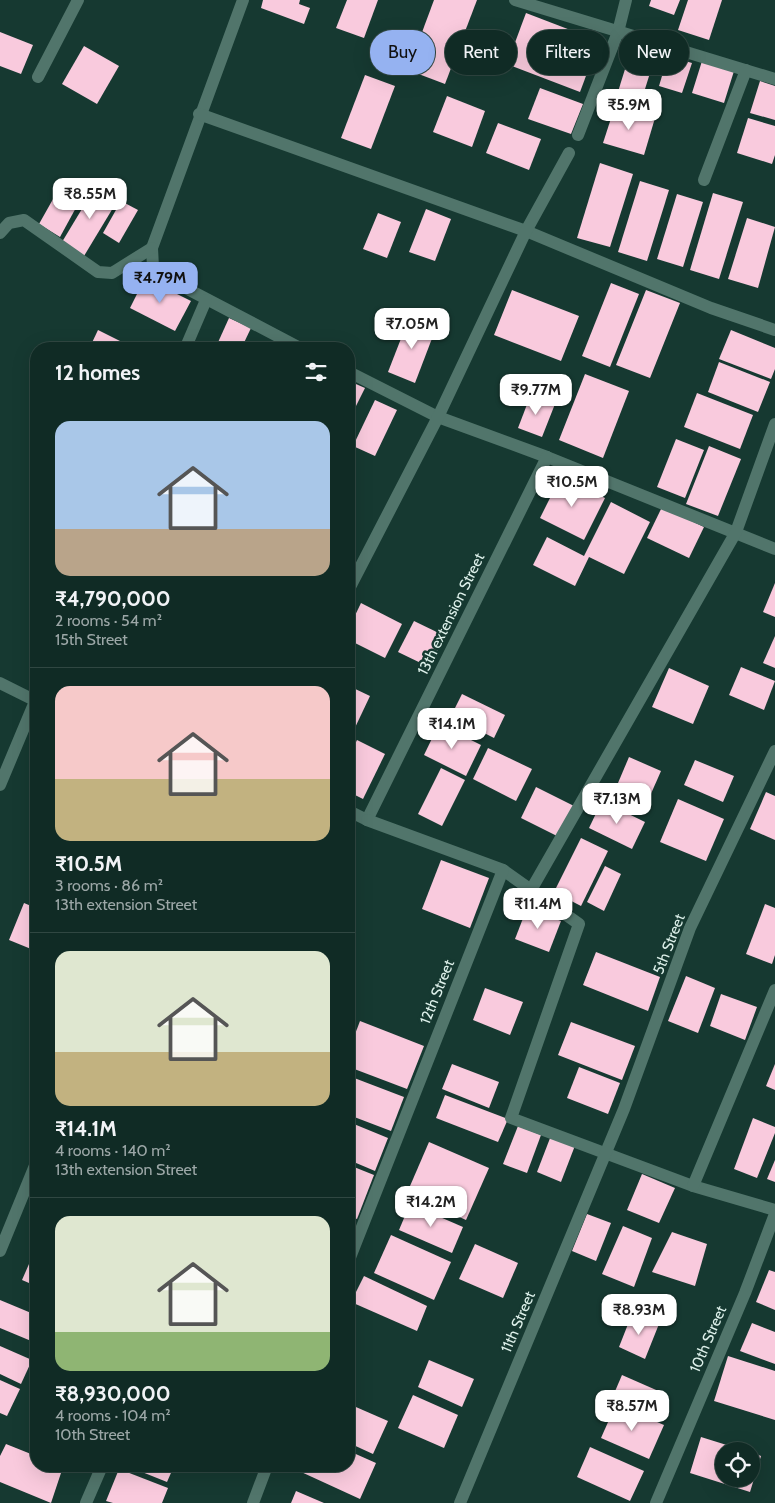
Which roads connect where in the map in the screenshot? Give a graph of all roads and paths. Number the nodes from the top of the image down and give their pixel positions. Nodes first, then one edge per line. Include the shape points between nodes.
1 (78, 0) edge
2 (243, 0) edge
3 (515, 0) edge
4 (626, 0) edge
5 (618, 32) junction
6 (746, 70) junction
7 (38, 77) dead end
8 (775, 78) edge
9 (199, 114) junction
10 (578, 135) dead end
11 (569, 153) dead end
12 (704, 180) dead end
13 (526, 231) junction
14 (0, 233) edge
15 (152, 248) junction
16 (206, 300) junction
17 (775, 330) edge
18 (188, 342) edge
19 (288, 342) edge
20 (355, 375) edge
21 (438, 417) junction
22 (775, 424) edge
23 (547, 457) junction
24 (736, 532) junction
25 (775, 549) edge
26 (355, 577) edge
27 (0, 683) edge
28 (30, 697) edge
29 (30, 714) edge
30 (775, 752) edge
31 (0, 785) edge
32 (355, 814) edge
33 (368, 820) junction
34 (503, 870) junction
35 (531, 890) junction
36 (775, 990) edge
37 (606, 1153) junction
38 (30, 1178) edge
39 (693, 1186) junction
40 (775, 1210) edge
41 (775, 1214) edge
42 (355, 1245) edge
43 (0, 1251) edge
44 (99, 1472) edge
45 (266, 1472) edge
46 (86, 1503) edge
47 (253, 1503) edge
48 (460, 1503) edge
49 (656, 1503) edge

1 - 7 street
2 - 9 street
3 - 5 street
4 - 5 street
5 - 6 street
5 - 10 street
6 - 8 street
6 - 12 street
9 - 13 street
9 - 15 street
11 - 13 street
13 - 17 street via 711,308
13 - 21 street
14 - 15 street via 9,223 24,220 98,272 112,273
15 - 16 street via 153,267 157,273
16 - 18 street
16 - 19 street
20 - 21 street
21 - 23 street
21 - 26 street
22 - 24 street
23 - 24 street
23 - 33 street, 13th extension Street
24 - 25 street
24 - 35 street
27 - 28 street
29 - 31 street
30 - 37 street, 5th Street via 690,928
32 - 33 street
33 - 34 street
34 - 35 street
34 - 42 street, 12th Street
35 - 37 street via 579,924 511,1118
36 - 39 street
37 - 39 street
37 - 48 street, 11th Street
38 - 43 street
39 - 40 street
41 - 49 street, 10th Street
44 - 46 street
45 - 47 street

